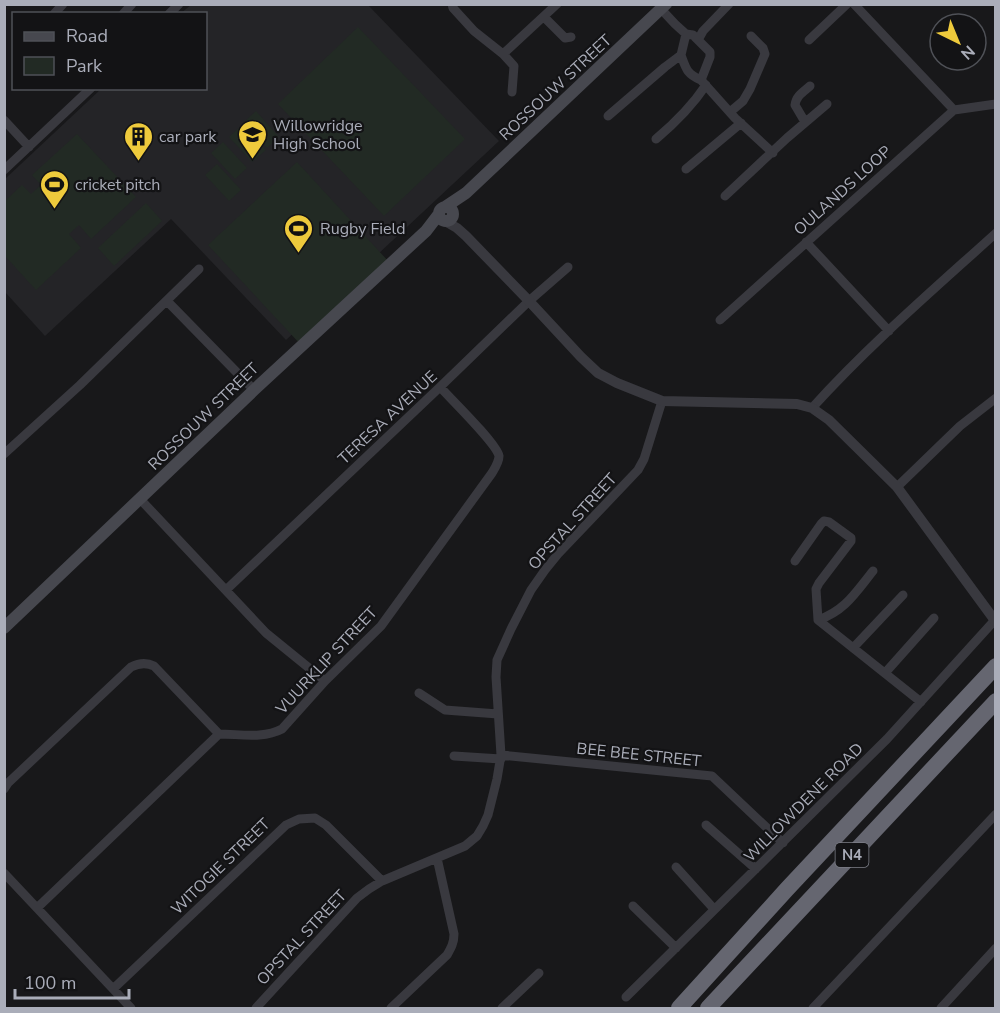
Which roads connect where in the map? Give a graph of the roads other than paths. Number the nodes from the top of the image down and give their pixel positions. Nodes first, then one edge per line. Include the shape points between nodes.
1 (452, 4) edge
2 (557, 4) edge
3 (729, 4) edge
4 (847, 4) edge
5 (854, 4) edge
6 (664, 7) edge
7 (544, 17) junction
8 (686, 34) junction
9 (752, 36) dead end
10 (572, 37) dead end
11 (698, 40) junction
12 (809, 40) dead end
13 (503, 54) junction
14 (681, 55) junction
15 (704, 83) junction
16 (810, 86) dead end
17 (89, 90) edge
18 (512, 92) dead end
19 (827, 104) dead end
20 (996, 104) edge
21 (954, 110) junction
22 (730, 112) junction
23 (608, 116) dead end
24 (4, 120) edge
25 (806, 122) junction
26 (741, 123) junction
27 (656, 139) dead end
28 (29, 147) junction
29 (773, 153) junction
30 (4, 170) edge
31 (686, 170) dead end
32 (725, 196) dead end
33 (446, 215) junction
34 (996, 233) edge
35 (806, 242) junction
36 (568, 267) dead end
37 (199, 269) dead end
38 (167, 300) junction
39 (529, 301) junction
40 (720, 320) dead end
41 (889, 331) junction
42 (440, 387) junction
43 (254, 390) junction
44 (996, 398) edge
45 (662, 401) junction
46 (812, 408) junction
47 (4, 454) edge
48 (897, 487) junction
49 (140, 499) junction
50 (795, 561) dead end
51 (873, 571) dead end
52 (226, 590) junction
53 (903, 595) dead end
54 (934, 618) dead end
55 (818, 620) junction
56 (995, 622) edge
57 (4, 628) edge
58 (853, 648) junction
59 (996, 666) edge
60 (885, 673) junction
61 (326, 681) junction
62 (419, 693) dead end
63 (996, 701) edge
64 (921, 702) junction
65 (498, 714) junction
66 (219, 734) junction
67 (454, 756) dead end
68 (501, 757) junction
69 (6, 784) edge
70 (996, 814) edge
71 (706, 825) dead end
72 (783, 843) junction
73 (437, 858) junction
74 (676, 867) dead end
75 (756, 869) junction
76 (4, 873) edge
77 (382, 881) junction
78 (787, 889) junction
79 (633, 906) dead end
80 (37, 908) junction
81 (714, 909) junction
82 (676, 948) junction
83 (996, 948) edge
84 (539, 973) dead end
85 (113, 989) junction
86 (626, 997) dead end
87 (131, 1008) edge
88 (256, 1008) edge
89 (391, 1008) edge
90 (502, 1008) edge
91 (667, 1008) edge
92 (679, 1008) edge
93 (708, 1008) edge
94 (813, 1008) edge
95 (941, 1008) edge

1 - 13 street via 474,31
2 - 7 street
3 - 11 street
4 - 12 street
5 - 21 street
6 - 8 street
6 - 33 main road, ROSSOUW STREET
7 - 10 street via 565,38
7 - 13 street
8 - 11 street
8 - 14 street
9 - 22 street via 765,54 750,89
11 - 15 street via 710,52
13 - 18 street via 514,66
14 - 15 street via 692,77
14 - 23 street
15 - 22 street
15 - 27 street via 695,102
16 - 25 street via 798,96 795,105
17 - 28 street
19 - 25 street
20 - 21 street
21 - 35 street, OULANDS LOOP
22 - 26 street
24 - 28 street
25 - 29 street
26 - 29 street
26 - 31 street
28 - 30 street
29 - 32 street
33 - 39 street
33 - 43 main road, ROSSOUW STREET
34 - 41 street
35 - 40 street, OULANDS LOOP
35 - 41 street
36 - 39 street, TERESA AVENUE
37 - 38 street
38 - 43 street
38 - 47 street
39 - 42 street, TERESA AVENUE
39 - 45 street via 598,373
41 - 46 street
42 - 52 street, TERESA AVENUE
42 - 61 street, VUURKLIP STREET via 493,445 498,462 381,626
43 - 49 main road, ROSSOUW STREET
44 - 48 street via 960,426
45 - 46 street via 782,403
45 - 65 street, OPSTAL STREET via 638,470 545,570 511,628 498,660
46 - 48 street
48 - 56 street
49 - 52 street
49 - 57 main road, ROSSOUW STREET
50 - 55 street via 824,521 851,538 816,590
51 - 55 street via 847,603
52 - 61 street via 266,633
53 - 58 street
54 - 60 street
55 - 58 street
56 - 64 street, WILLOWDENE ROAD
58 - 60 street
59 - 78 highway, N4
60 - 64 street
61 - 66 street, VUURKLIP STREET via 274,733
62 - 65 street via 445,710
63 - 93 highway, N4
64 - 72 street, WILLOWDENE ROAD
65 - 68 street, OPSTAL STREET
66 - 69 street via 154,666 138,664
66 - 80 street
67 - 68 street, BEE BEE STREET
68 - 72 street, BEE BEE STREET via 712,776
68 - 73 street, OPSTAL STREET via 488,815 477,836
70 - 94 street
71 - 75 street
72 - 75 street, WILLOWDENE ROAD
73 - 77 street, OPSTAL STREET
73 - 89 street via 454,934 452,947
74 - 81 street
75 - 81 street, WILLOWDENE ROAD
76 - 80 street
77 - 85 street, WITOGIE STREET via 326,825 315,818 299,819 286,825
77 - 88 street, OPSTAL STREET via 357,898
78 - 91 highway
78 - 92 highway, N4
79 - 82 street
80 - 85 street
81 - 82 street, WILLOWDENE ROAD
82 - 86 street, WILLOWDENE ROAD
83 - 95 street
84 - 90 street
85 - 87 street

